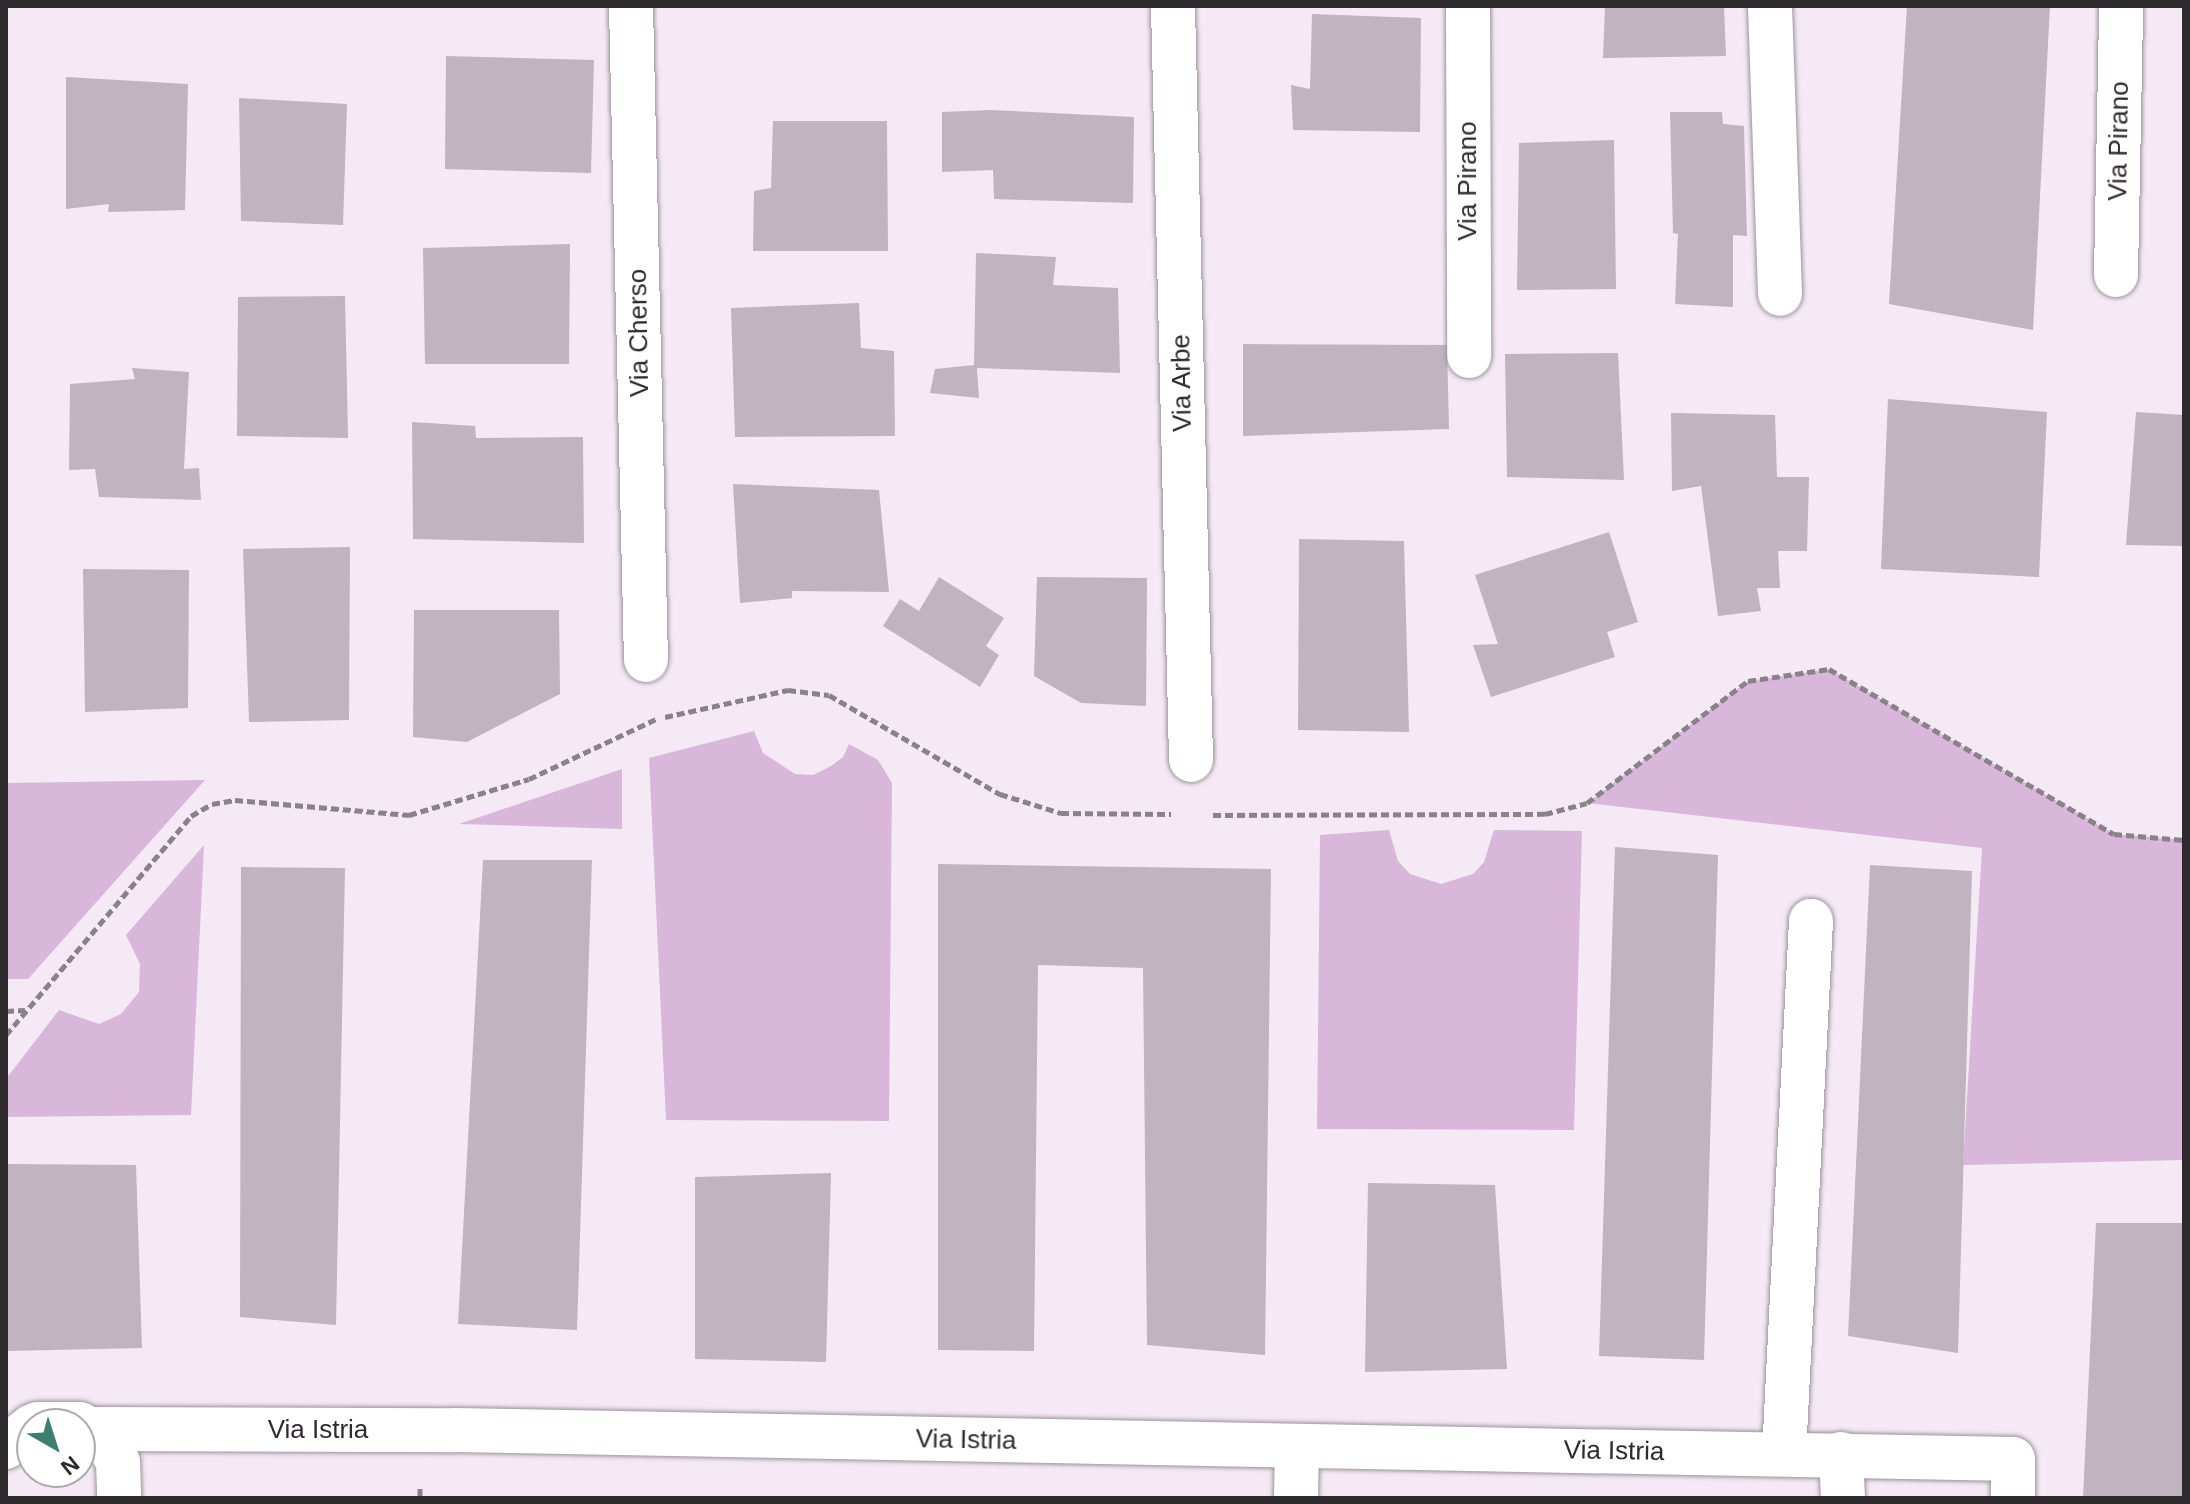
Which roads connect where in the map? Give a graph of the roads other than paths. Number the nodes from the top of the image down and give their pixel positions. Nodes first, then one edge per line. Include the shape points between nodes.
1 (631, 6) edge
2 (1173, 6) edge
3 (1468, 6) edge
4 (1770, 6) edge
5 (2121, 6) edge
6 (2116, 275) dead end
7 (1780, 294) dead end
8 (1469, 356) dead end
9 (646, 660) dead end
10 (1191, 760) dead end
11 (1811, 921) dead end
12 (96, 1426) edge
13 (96, 1439) edge
14 (1297, 1447) junction
15 (1784, 1454) junction
16 (1841, 1454) junction
17 (119, 1498) edge
18 (1296, 1498) edge
19 (1843, 1498) edge
20 (2013, 1498) edge

1 - 9 street, Via Cherso
2 - 10 street, Via Arbe
3 - 8 street, Via Pirano
4 - 7 street
5 - 6 street, Via Pirano
11 - 15 street
12 - 14 street, Via Istria
13 - 17 street via 118,1462
14 - 15 street, Via Istria
14 - 18 street
15 - 16 street, Via Istria
16 - 19 street
16 - 20 street, Via Istria via 2013,1459

